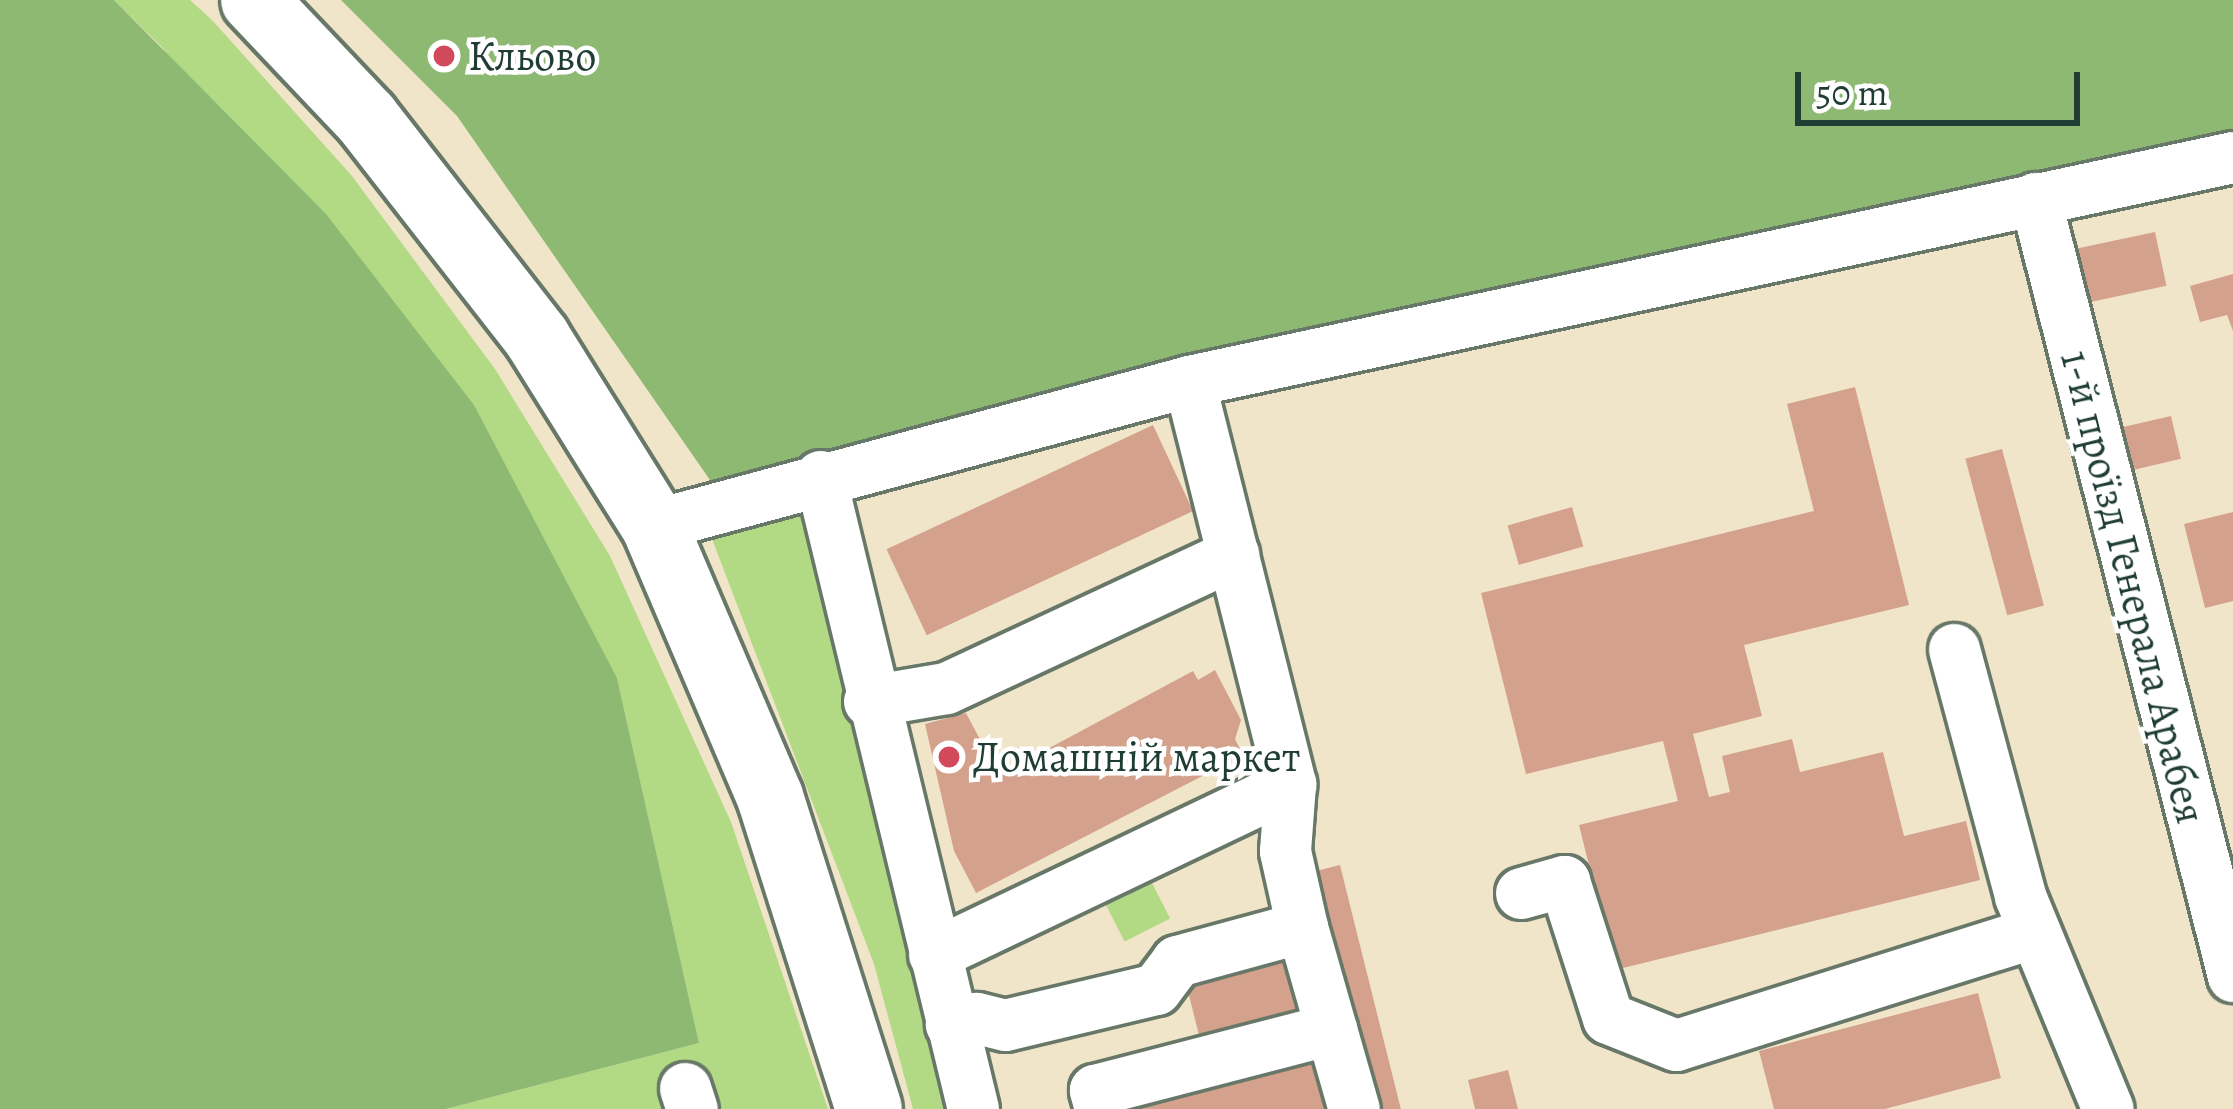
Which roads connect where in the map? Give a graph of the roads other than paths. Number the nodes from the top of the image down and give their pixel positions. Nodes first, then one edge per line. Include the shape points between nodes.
1 (254, 0) edge
2 (2233, 157) edge
3 (2035, 198) junction
4 (1190, 381) junction
5 (820, 476) junction
6 (655, 525) junction
7 (1233, 554) junction
8 (1954, 649) dead end
9 (869, 700) junction
10 (1290, 784) junction
11 (1521, 893) dead end
12 (1302, 927) junction
13 (2035, 932) junction
14 (934, 954) junction
15 (2233, 976) edge
16 (951, 1024) junction
17 (1331, 1029) junction
18 (1097, 1108) edge
19 (869, 1109) edge
20 (974, 1109) edge
21 (1354, 1109) edge
22 (2108, 1109) edge

1 - 6 main road via 366,118 537,338
2 - 3 street
3 - 4 street
3 - 15 street, 1-й проїзд Генерала Арабея
4 - 5 street
4 - 7 street
5 - 6 street
5 - 9 street
6 - 19 main road via 770,797
7 - 9 street via 946,688
7 - 10 street
8 - 13 street
9 - 14 street
10 - 12 street via 1285,851
10 - 14 street
11 - 13 street via 1564,880 1608,1018 1676,1045
12 - 16 street via 1177,961 1156,988 1005,1025 976,1018
12 - 17 street
13 - 22 street
14 - 16 street
16 - 20 street
17 - 18 street via 1095,1090
17 - 21 street

